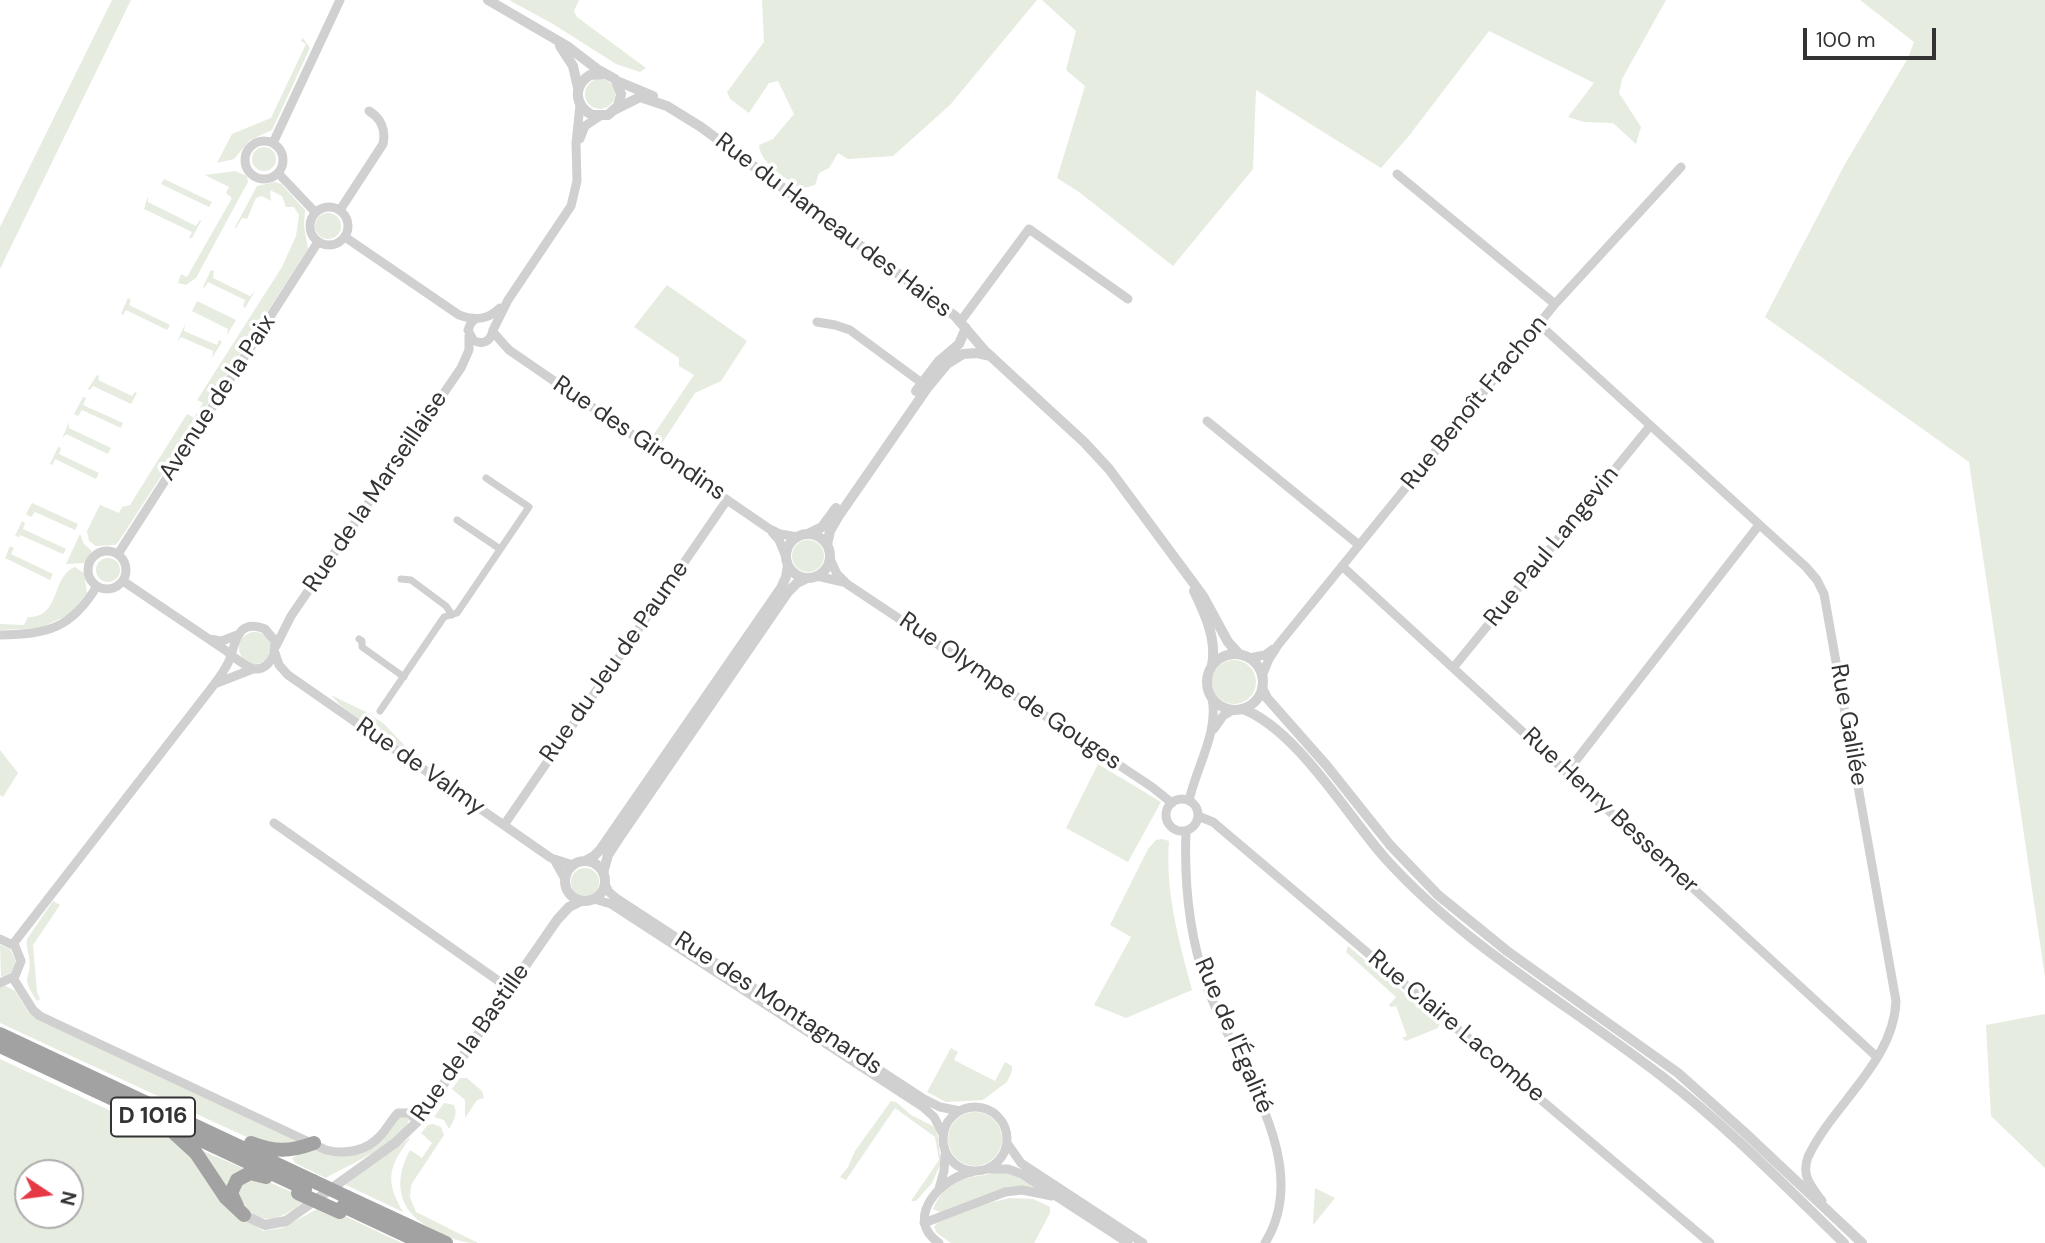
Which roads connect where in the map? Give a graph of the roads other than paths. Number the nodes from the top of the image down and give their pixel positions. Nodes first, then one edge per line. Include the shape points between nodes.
1 (338, 0) edge
2 (488, 0) edge
3 (547, 36) junction
4 (606, 74) junction
5 (617, 81) junction
6 (578, 89) junction
7 (580, 105) junction
8 (667, 106) junction
9 (614, 110) junction
10 (369, 111) dead end
11 (600, 116) junction
12 (273, 143) junction
13 (577, 158) junction
14 (1681, 167) dead end
15 (278, 173) junction
16 (1397, 174) dead end
17 (340, 210) junction
18 (315, 212) junction
19 (345, 237) junction
20 (318, 242) junction
21 (508, 299) junction
22 (1128, 299) dead end
23 (1555, 304) junction
24 (453, 312) junction
25 (480, 319) junction
26 (817, 322) dead end
27 (1539, 324) junction
28 (963, 325) junction
29 (493, 331) junction
30 (469, 334) junction
31 (485, 342) junction
32 (509, 350) junction
33 (991, 356) junction
34 (461, 368) junction
35 (924, 386) junction
36 (1207, 421) dead end
37 (1650, 426) junction
38 (486, 478) dead end
39 (727, 500) junction
40 (457, 520) dead end
41 (1759, 525) junction
42 (768, 528) junction
43 (803, 535) junction
44 (827, 545) junction
45 (1359, 545) junction
46 (500, 549) junction
47 (118, 554) junction
48 (830, 559) junction
49 (787, 561) junction
50 (1342, 566) junction
51 (1186, 574) junction
52 (812, 577) junction
53 (401, 579) dead end
54 (123, 581) junction
55 (848, 584) junction
56 (97, 586) junction
57 (454, 614) junction
58 (290, 616) junction
59 (261, 627) junction
60 (0, 635) edge
61 (237, 635) junction
62 (204, 637) junction
63 (359, 639) dead end
64 (1278, 645) junction
65 (275, 649) junction
66 (234, 654) junction
67 (1244, 656) junction
68 (1212, 665) junction
69 (257, 668) junction
70 (1453, 668) junction
71 (288, 676) junction
72 (404, 677) junction
73 (1262, 682) junction
74 (213, 686) junction
75 (1212, 698) junction
76 (1238, 710) junction
77 (380, 711) dead end
78 (1211, 733) junction
79 (1566, 772) junction
80 (1189, 801) junction
81 (1172, 803) junction
82 (1198, 817) junction
83 (274, 823) dead end
84 (504, 825) junction
85 (1185, 831) junction
86 (551, 858) junction
87 (585, 861) junction
88 (573, 865) junction
89 (604, 878) junction
90 (565, 884) junction
91 (594, 900) junction
92 (581, 901) junction
93 (557, 920) junction
94 (0, 939) edge
95 (13, 944) junction
96 (13, 978) junction
97 (0, 983) edge
98 (510, 989) junction
99 (0, 1034) edge
100 (0, 1046) edge
101 (1877, 1057) junction
102 (960, 1111) junction
103 (160, 1120) junction
104 (418, 1121) junction
105 (190, 1123) junction
106 (943, 1133) junction
107 (314, 1143) junction
108 (1007, 1143) junction
109 (945, 1152) junction
110 (982, 1170) junction
111 (306, 1187) junction
112 (937, 1194) junction
113 (1057, 1197) junction
114 (343, 1205) junction
115 (1832, 1214) junction
116 (244, 1215) junction
117 (924, 1223) junction
118 (1267, 1241) edge
119 (422, 1243) edge
120 (446, 1243) edge
121 (939, 1243) edge
122 (1128, 1243) edge
123 (1143, 1243) edge
124 (1710, 1243) edge
125 (1844, 1243) edge
126 (1862, 1243) edge

1 - 12 street
2 - 3 street
3 - 4 street
3 - 6 street via 571,62
4 - 5 street
4 - 6 street via 588,76
5 - 8 street, Rue du Hameau des Haies via 647,92
5 - 9 street via 621,96
6 - 7 street
7 - 11 street via 589,114
7 - 13 street
8 - 9 street, Rue du Hameau des Haies via 640,97
8 - 28 street, Rue du Hameau des Haies via 718,139
9 - 11 street
10 - 17 street via 383,128 383,144
11 - 13 street via 583,129
12 - 15 street via 283,156
12 - 15 street via 254,143 245,162 256,177
13 - 21 street via 572,206
14 - 23 street, Rue Benoît Frachon
15 - 18 street
16 - 23 street
17 - 18 street via 327,207
17 - 19 street via 348,222
18 - 20 street via 310,229
19 - 20 street via 334,245
19 - 24 street
20 - 47 street, Avenue de la Paix
21 - 25 street via 495,313
21 - 29 street
22 - 28 street via 1029,229
23 - 27 street, Rue Benoît Frachon
24 - 25 street
24 - 30 street
25 - 29 street via 491,323
25 - 30 street via 471,323
26 - 35 street via 850,330
27 - 37 street, Rue Galilée
27 - 45 street, Rue Benoît Frachon
28 - 33 street, Rue du Hameau des Haies
28 - 35 street via 959,344 939,361
29 - 31 street
29 - 32 street, Rue des Girondins
30 - 31 street via 476,342
30 - 34 street, Rue de la Marseillaise via 469,350
31 - 32 street, Rue des Girondins
31 - 34 street, Rue de la Marseillaise
32 - 39 street, Rue des Girondins
33 - 35 street via 955,358
33 - 51 street, Rue du Hameau des Haies via 1094,451
34 - 58 street, Rue de la Marseillaise
35 - 43 street via 825,524
35 - 44 street via 835,522
36 - 45 street
37 - 41 street, Rue Galilée
37 - 70 street, Rue Paul Langevin
38 - 46 street via 529,508
39 - 42 street, Rue des Girondins
39 - 84 street, Rue du Jeu de Paume
40 - 46 street
41 - 79 street
41 - 101 street, Rue Galilée via 1810,572 1824,594 1895,990 1892,1026
42 - 43 street, Rue des Girondins via 780,534
42 - 49 street, Rue des Girondins via 777,536
43 - 44 street via 820,537
43 - 49 street via 790,544
44 - 48 street
45 - 50 street, Rue Benoît Frachon
46 - 57 street
47 - 54 street via 127,566
47 - 56 street via 102,551 91,560 89,575
48 - 52 street via 827,568
48 - 55 street, Rue Olympe de Gouges
49 - 52 street via 797,575
49 - 87 street via 785,581 775,596 600,850
50 - 64 street, Rue Benoît Frachon
50 - 70 street, Rue Henry Bessemer
51 - 67 street, Rue du Hameau des Haies via 1228,642
51 - 68 street, Rue du Hameau des Haies via 1209,624
52 - 55 street, Rue Olympe de Gouges
52 - 89 street via 788,592 626,827 608,855
53 - 57 street via 411,580
54 - 56 street via 110,589
54 - 62 street
55 - 81 street, Rue Olympe de Gouges
56 - 60 street via 83,607 63,624 34,634
57 - 72 street via 444,617
58 - 59 street, Rue de la Marseillaise via 279,624
58 - 65 street, Rue de la Marseillaise
59 - 61 street
59 - 65 street via 271,634
61 - 62 street via 222,641
61 - 66 street
62 - 66 street
63 - 72 street via 362,648
64 - 67 street, Rue Benoît Frachon via 1265,655
64 - 73 street, Rue Benoît Frachon
65 - 69 street via 271,661
65 - 71 street, Rue de Valmy
66 - 69 street via 243,666
66 - 74 street
67 - 68 street via 1225,656
67 - 73 street via 1258,667
68 - 75 street via 1206,680
69 - 71 street, Rue de Valmy
69 - 74 street
70 - 79 street, Rue Henry Bessemer
71 - 84 street, Rue de Valmy
72 - 77 street
73 - 76 street via 1255,702
73 - 115 street via 1272,703 1390,845 1445,902 1678,1073
74 - 95 street
75 - 76 street via 1219,706
75 - 78 street
76 - 78 street via 1220,719
76 - 125 street via 1268,724 1300,754 1384,857 1440,913 1672,1084
78 - 80 street
79 - 101 street, Rue Henry Bessemer
80 - 81 street
80 - 82 street
81 - 85 street via 1166,811 1168,824
82 - 85 street
82 - 124 street, Rue Claire Lacombe via 1213,822
83 - 98 street
84 - 86 street, Rue de Valmy
85 - 118 street, Rue de l'Égalité via 1187,898 1202,970 1259,1097 1276,1148 1279,1207
86 - 88 street, Rue de Valmy
86 - 90 street, Rue de Valmy via 560,867
87 - 88 street
87 - 89 street via 595,864
88 - 90 street
89 - 91 street
89 - 102 street, Rue des Montagnards via 616,898 924,1099
90 - 92 street via 572,897
90 - 93 street, Rue de la Bastille
91 - 92 street
91 - 106 street, Rue des Montagnards via 611,904 922,1107
92 - 93 street, Rue de la Bastille
93 - 98 street, Rue de la Bastille
94 - 95 street
95 - 96 street via 21,961
96 - 97 street
96 - 107 street via 40,1016
98 - 104 street, Rue de la Bastille
99 - 105 highway, D 1016
100 - 103 highway, D 1016
101 - 115 street, Rue Galilée via 1806,1162 1806,1178
102 - 106 street
102 - 108 street via 977,1107 993,1113 1004,1126
103 - 111 highway, D 1016
103 - 116 highway via 196,1153 226,1198
104 - 107 street via 408,1113 398,1113 374,1142 354,1150 335,1152
104 - 116 street, Rue de la Bastille via 395,1143 290,1218 261,1224
105 - 107 highway via 275,1151
105 - 111 highway, D 1016
106 - 109 street
108 - 110 street via 1001,1159
108 - 123 street via 1021,1163
109 - 110 street via 956,1166
109 - 112 street
110 - 112 street via 951,1179
110 - 113 street via 1018,1172
111 - 114 highway, D 1016, bridge
111 - 116 highway via 247,1174 237,1180 231,1193
112 - 117 street via 925,1211
113 - 117 street via 1005,1192
113 - 122 street
114 - 119 highway, D 1016
114 - 120 highway, D 1016
115 - 126 street
117 - 121 street

